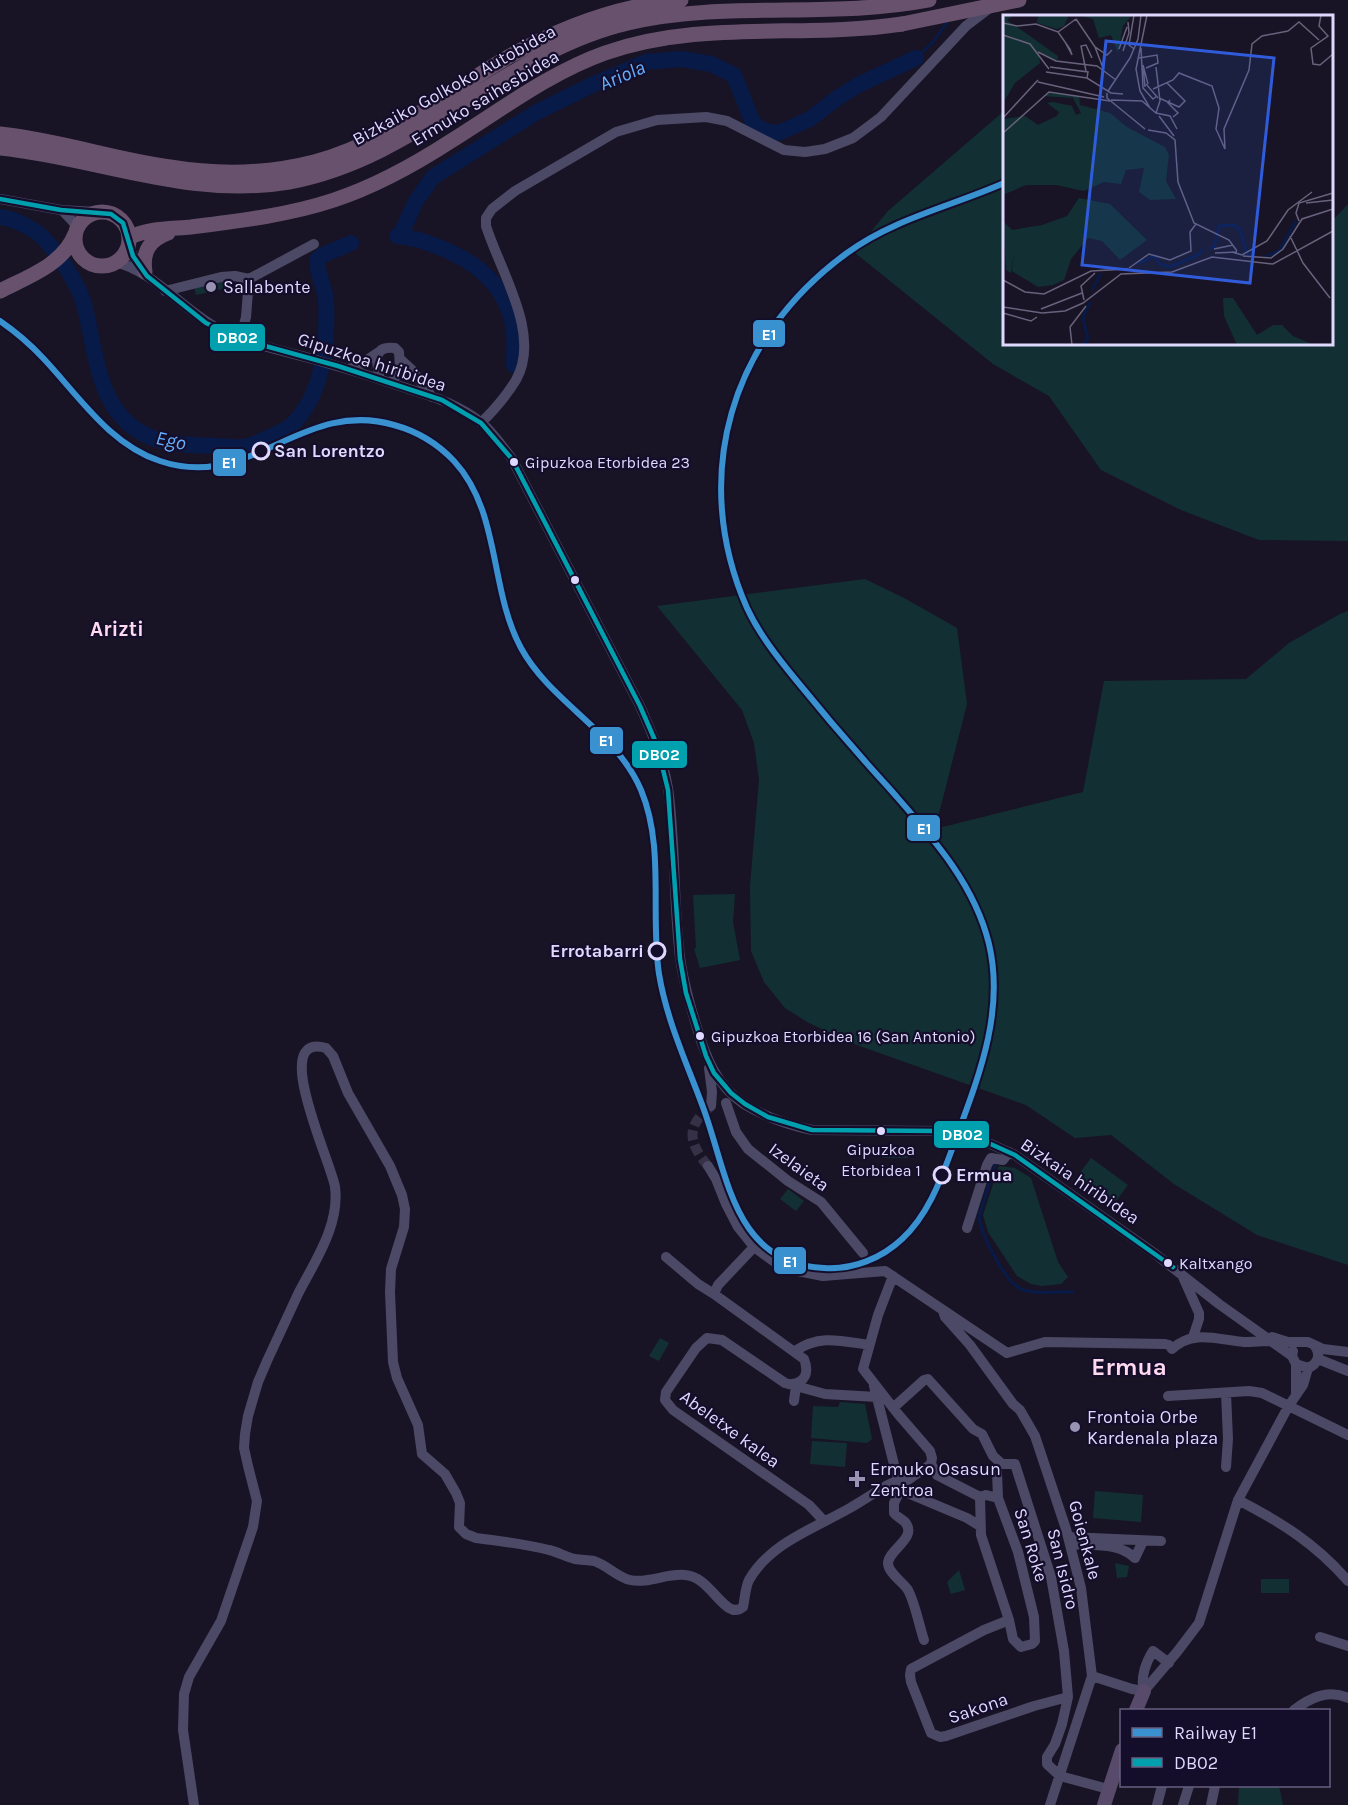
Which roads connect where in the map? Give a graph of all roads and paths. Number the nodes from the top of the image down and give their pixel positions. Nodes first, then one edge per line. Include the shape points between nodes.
1 (681, 0) edge
2 (930, 0) edge
3 (1004, 0) edge
4 (1019, 0) edge
5 (0, 134) edge
6 (395, 136) junction
7 (0, 148) edge
8 (351, 157) junction
9 (0, 199) edge
10 (61, 210) junction
11 (96, 212) junction
12 (118, 217) junction
13 (192, 227) junction
14 (166, 229) junction
15 (76, 230) junction
16 (129, 241) junction
17 (314, 244) dead end
18 (66, 257) junction
19 (89, 262) junction
20 (114, 262) junction
21 (146, 274) junction
22 (249, 279) junction
23 (0, 291) edge
24 (165, 291) junction
25 (240, 339) junction
26 (379, 352) junction
27 (400, 359) junction
28 (348, 369) junction
29 (380, 379) junction
30 (392, 383) junction
31 (433, 397) junction
32 (481, 423) junction
33 (706, 1056) junction
34 (726, 1103) junction
35 (745, 1104) junction
36 (711, 1105) junction
37 (941, 1131) tunnel mouth
38 (962, 1134) tunnel mouth
39 (1009, 1152) junction
40 (708, 1166) tunnel mouth
41 (967, 1228) dead end
42 (754, 1247) junction
43 (863, 1253) dead end
44 (666, 1257) dead end
45 (1177, 1270) junction
46 (893, 1276) junction
47 (714, 1294) junction
48 (943, 1311) junction
49 (1261, 1332) junction
50 (1193, 1337) junction
51 (1272, 1341) junction
52 (1300, 1343) junction
53 (869, 1345) junction
54 (795, 1351) junction
55 (1342, 1352) edge
56 (1315, 1359) junction
57 (1294, 1360) junction
58 (1343, 1369) edge
59 (794, 1385) junction
60 (1226, 1393) junction
61 (1296, 1393) junction
62 (1168, 1396) dead end
63 (880, 1399) junction
64 (794, 1401) dead end
65 (1288, 1407) junction
66 (893, 1408) junction
67 (1348, 1435) edge
68 (931, 1464) junction
69 (1226, 1467) dead end
70 (1000, 1468) junction
71 (898, 1483) junction
72 (980, 1497) junction
73 (998, 1498) junction
74 (1238, 1500) junction
75 (823, 1520) junction
76 (980, 1526) junction
77 (1069, 1541) junction
78 (1143, 1541) junction
79 (1161, 1541) dead end
80 (1344, 1574) edge
81 (1348, 1581) edge
82 (1009, 1620) junction
83 (1320, 1637) dead end
84 (924, 1640) dead end
85 (1348, 1646) edge
86 (1169, 1663) junction
87 (1092, 1676) junction
88 (1144, 1691) junction
89 (1068, 1697) junction
90 (1348, 1698) edge
91 (1136, 1709) edge
92 (1295, 1709) edge
93 (1119, 1766) edge
94 (1060, 1776) junction
95 (1162, 1787) edge
96 (1188, 1787) edge
97 (1215, 1787) edge
98 (1108, 1789) junction
99 (194, 1805) edge
100 (1050, 1805) edge
101 (1104, 1805) edge
102 (1157, 1805) edge
103 (1183, 1805) edge
104 (1211, 1805) edge

1 - 6 highway, Bizkaiko Golkoko Autobidea via 626,9 545,37 508,57
2 - 6 highway, Bizkaiko Golkoko Autobidea via 870,9 704,12 627,23 551,50
3 - 32 street via 966,26 901,97 853,138 805,152 784,150 727,121 706,117 657,120 616,132 492,208 486,226 519,310 523,356 516,379
4 - 13 highway, Ermuko saihesbidea, bridge via 868,29 701,33 631,45 572,67 411,166 372,185 295,211
5 - 8 highway, Bizkaiko Golkoko Autobidea via 170,168 206,171 283,169
6 - 8 highway, Bizkaiko Golkoko Autobidea
7 - 8 highway, Bizkaiko Golkoko Autobidea via 168,181 238,186 290,182 321,174
9 - 10 street
10 - 11 street
10 - 15 street
11 - 12 highway
11 - 15 highway via 82,220
12 - 14 highway
12 - 16 highway
13 - 14 highway, Ermuko saihesbidea
13 - 21 highway via 152,241 144,255
14 - 16 highway via 146,231
15 - 18 highway
15 - 19 highway via 78,250
16 - 20 highway
16 - 21 street via 133,256
17 - 22 street
18 - 19 highway
18 - 23 highway
19 - 20 highway
20 - 21 street
21 - 24 street, Gipuzkoa hiribidea
22 - 24 street via 221,277
22 - 25 street
24 - 25 street, Gipuzkoa hiribidea via 206,323
25 - 28 street, Gipuzkoa hiribidea
26 - 27 street via 395,348
26 - 28 street
26 - 29 street
27 - 30 street
27 - 31 street
28 - 29 street, Gipuzkoa hiribidea
29 - 30 street, Gipuzkoa hiribidea
30 - 31 street, Gipuzkoa hiribidea
31 - 32 street, Gipuzkoa hiribidea
32 - 33 street, Gipuzkoa hiribidea via 512,459 657,745 668,790 680,959 686,993
33 - 35 street, Gipuzkoa hiribidea via 731,1093
33 - 36 street
34 - 35 street
34 - 36 street
34 - 43 street, Izelaieta via 736,1132 748,1149 821,1202
35 - 36 street via 727,1097 718,1098
35 - 37 street, Gipuzkoa hiribidea via 768,1117 812,1130
38 - 39 street, Bizkaia hiribidea
39 - 41 street via 1003,1160 991,1158 987,1165
39 - 45 street, Bizkaia hiribidea
40 - 42 street via 732,1218
42 - 46 street via 776,1263 808,1274 885,1271
42 - 47 street
44 - 47 street
45 - 49 street, Bizkaia hiribidea
45 - 50 street via 1198,1313
46 - 48 street
46 - 53 street
47 - 54 street
48 - 50 street via 1007,1353 1045,1342 1165,1344 1172,1349
48 - 77 street, Goienkale via 1030,1426
49 - 51 street
49 - 52 street
50 - 51 street
51 - 57 street
52 - 56 street via 1308,1342
52 - 57 street via 1294,1348
53 - 54 street via 820,1340
53 - 63 street via 863,1369
54 - 59 street via 804,1359 807,1369 802,1381
55 - 56 street
56 - 57 street
56 - 58 street
56 - 61 street
57 - 61 street
59 - 63 street via 825,1395
59 - 64 street
59 - 75 street, Abeletxe kalea via 777,1379 722,1340 711,1337 696,1348 671,1383 665,1400 673,1410 809,1504
60 - 62 street
60 - 65 street via 1262,1393
60 - 69 street
61 - 65 street
63 - 66 street
63 - 71 street
65 - 67 street
65 - 74 street
66 - 68 street via 930,1451
66 - 70 street via 928,1379 982,1434
68 - 71 street
68 - 72 street, San Roke via 938,1475
70 - 73 street
70 - 89 street, San Isidro via 1014,1464 1051,1577
71 - 75 street
71 - 76 street via 905,1491
71 - 84 street via 894,1513 906,1523 907,1537 890,1558 889,1566 908,1590
72 - 73 street, San Roke
72 - 76 street
73 - 82 street, San Roke via 1033,1612 1035,1641 1021,1647 1015,1643
74 - 80 street via 1295,1532
74 - 86 street via 1199,1623
75 - 99 street via 759,1566 748,1582 739,1611 726,1608 695,1577 630,1580 592,1561 466,1534 459,1527 460,1503 456,1493 445,1474 422,1454 418,1425 393,1362 391,1269 404,1227 402,1195 348,1093 333,1056 326,1048 311,1046 302,1056 301,1080 330,1165 336,1203 326,1237 267,1361 248,1416 244,1448 257,1501 253,1527 221,1621 189,1677 184,1694 183,1730
76 - 82 street
77 - 78 street
77 - 78 street via 1119,1547 1135,1558
77 - 87 street, Goienkale via 1081,1588
78 - 79 street
80 - 81 street
82 - 89 street, Sakona via 984,1629 911,1669 911,1682 931,1733 946,1736
83 - 85 street
86 - 88 street
86 - 88 street via 1153,1651 1142,1682
87 - 88 street
87 - 94 street, Goienkale
88 - 91 main road
89 - 94 street via 1055,1744 1047,1757 1047,1764
90 - 92 street via 1326,1694
93 - 98 main road
94 - 98 street
94 - 100 street, Goienkale
95 - 102 street
96 - 103 street
97 - 104 street
98 - 101 main road

